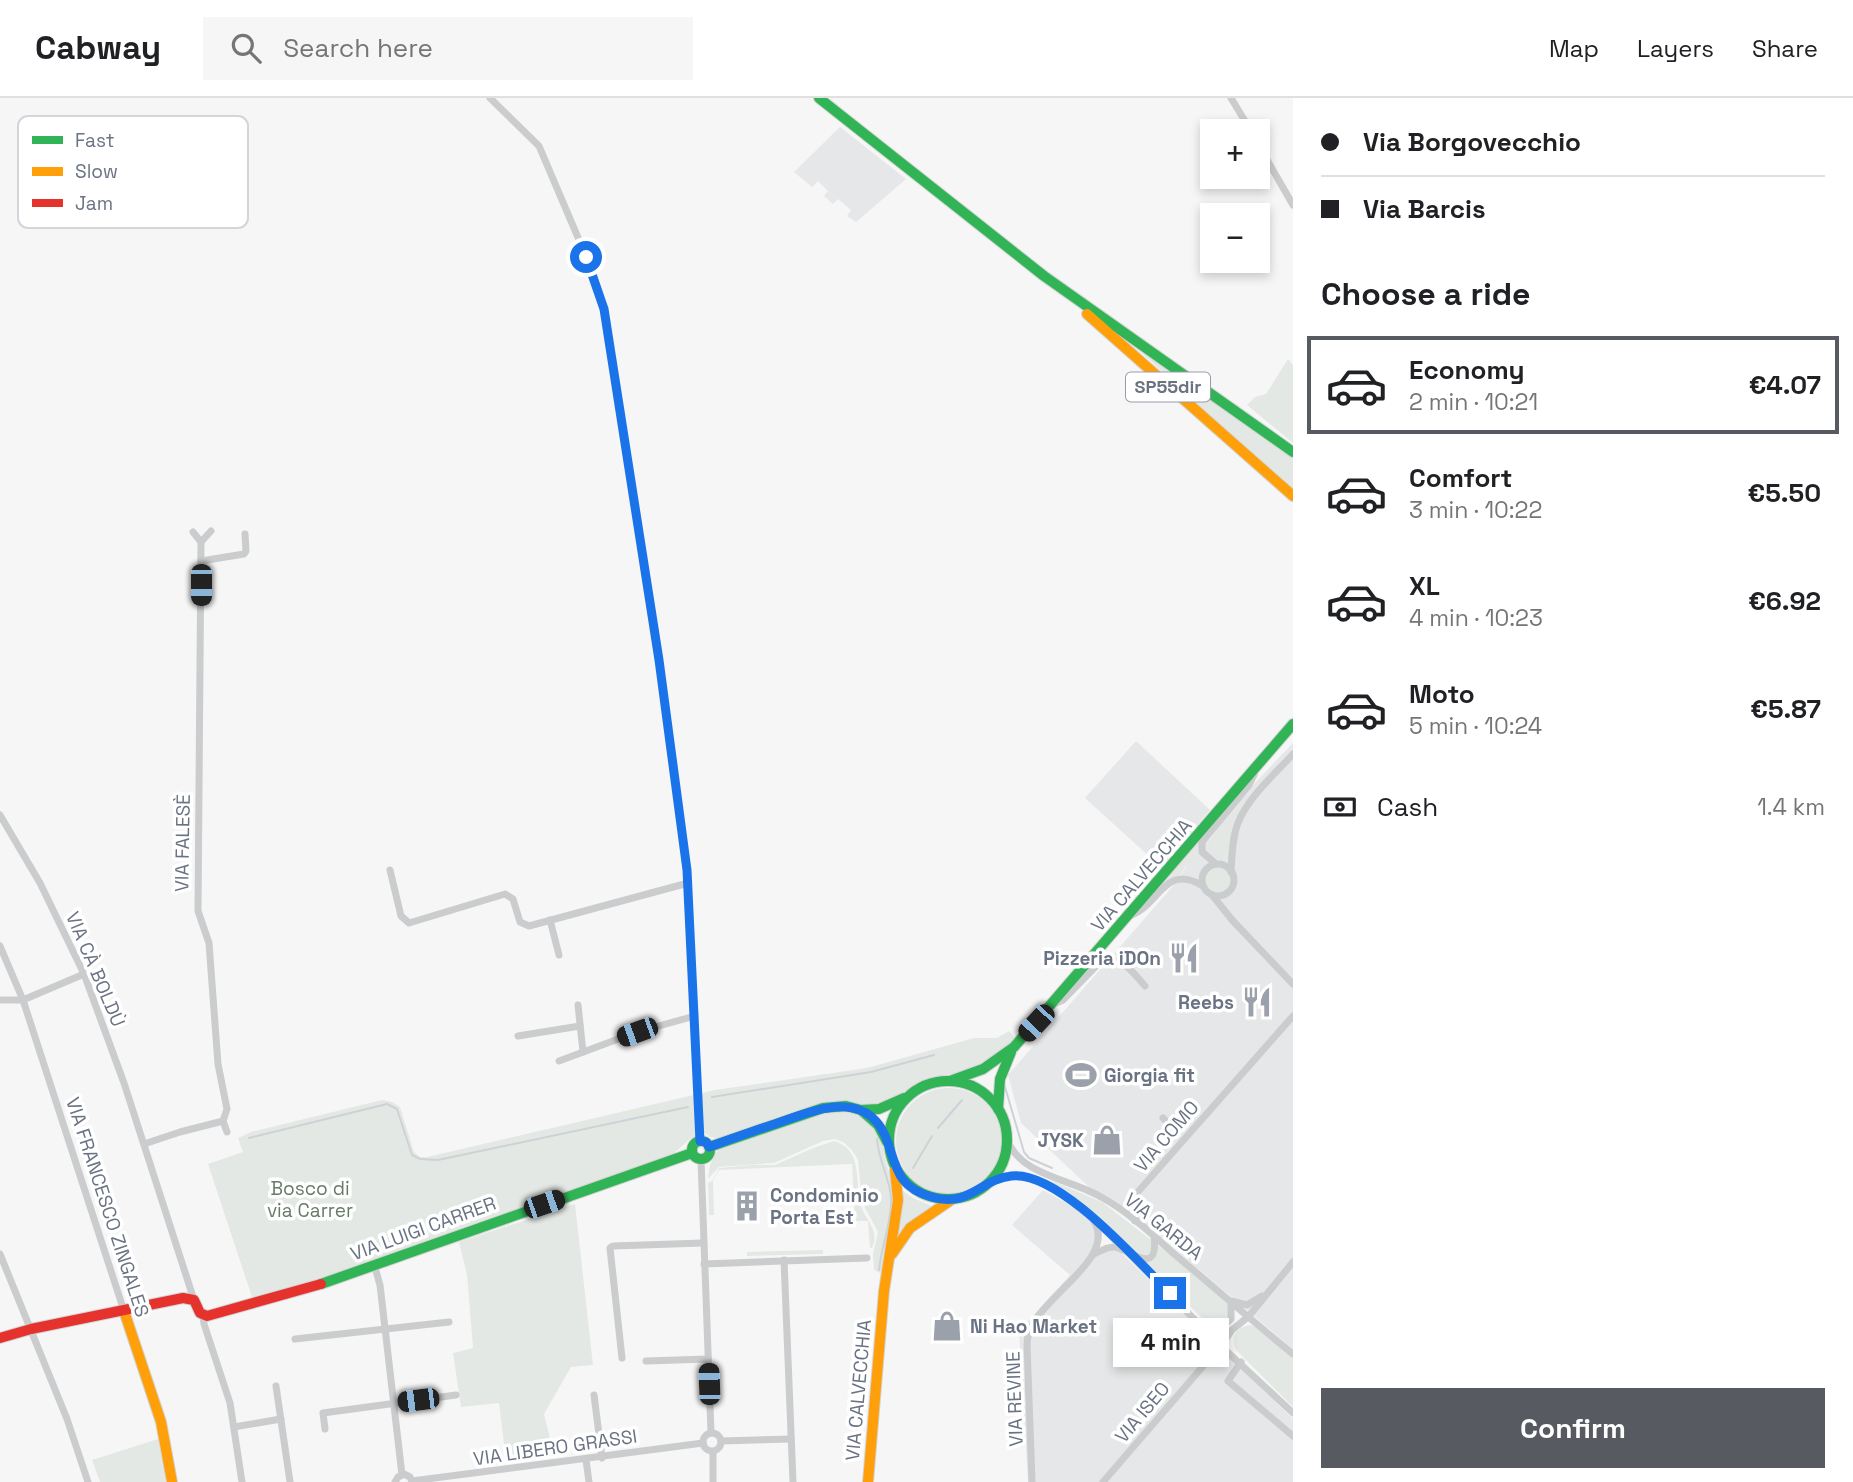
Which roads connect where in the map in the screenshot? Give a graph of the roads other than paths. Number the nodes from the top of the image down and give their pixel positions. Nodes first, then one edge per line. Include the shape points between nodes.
1 (490, 98) edge
2 (819, 98) edge
3 (1231, 98) edge
4 (1244, 119) edge
5 (1270, 165) edge
6 (1293, 205) edge
7 (1044, 276) junction
8 (1293, 452) edge
9 (1293, 496) edge
10 (211, 531) dead end
11 (193, 532) dead end
12 (245, 534) dead end
13 (201, 542) junction
14 (201, 561) junction
15 (1293, 724) edge
16 (1293, 754) edge
17 (1264, 758) junction
18 (0, 815) edge
19 (1233, 848) junction
20 (1217, 864) junction
21 (390, 870) dead end
22 (1231, 872) junction
23 (688, 883) junction
24 (1203, 886) junction
25 (1230, 890) junction
26 (1212, 895) junction
27 (1228, 915) junction
28 (1129, 916) junction
29 (550, 920) junction
30 (0, 946) edge
31 (559, 955) dead end
32 (84, 974) junction
33 (1293, 984) edge
34 (1145, 986) dead end
35 (0, 1000) edge
36 (23, 1000) junction
37 (578, 1005) dead end
38 (1052, 1005) junction
39 (695, 1016) junction
40 (1293, 1016) edge
41 (580, 1026) junction
42 (518, 1036) dead end
43 (1014, 1047) junction
44 (583, 1052) junction
45 (559, 1062) dead end
46 (950, 1081) junction
47 (908, 1096) junction
48 (998, 1109) junction
49 (860, 1110) junction
50 (1163, 1118) dead end
51 (223, 1121) junction
52 (1176, 1131) dead end
53 (227, 1132) dead end
54 (1007, 1140) junction
55 (144, 1144) junction
56 (705, 1144) junction
57 (888, 1144) junction
58 (696, 1156) junction
59 (895, 1168) junction
60 (989, 1183) junction
61 (952, 1199) junction
62 (1085, 1210) junction
63 (1135, 1221) junction
64 (1154, 1236) junction
65 (704, 1243) junction
66 (0, 1254) edge
67 (1093, 1255) junction
68 (1132, 1256) junction
69 (867, 1258) dead end
70 (889, 1259) junction
71 (784, 1260) junction
72 (1293, 1262) edge
73 (374, 1264) junction
74 (704, 1264) junction
75 (1275, 1285) junction
76 (194, 1300) junction
77 (1231, 1301) junction
78 (124, 1311) junction
79 (204, 1315) junction
80 (1249, 1316) junction
81 (1198, 1321) junction
82 (449, 1322) dead end
83 (1259, 1324) junction
84 (31, 1329) junction
85 (384, 1329) junction
86 (1233, 1329) junction
87 (0, 1338) edge
88 (295, 1339) dead end
89 (1221, 1346) junction
90 (1293, 1354) edge
91 (622, 1358) dead end
92 (708, 1359) junction
93 (1238, 1360) junction
94 (646, 1361) dead end
95 (276, 1386) dead end
96 (456, 1395) dead end
97 (594, 1395) dead end
98 (393, 1403) junction
99 (1293, 1413) edge
100 (281, 1419) junction
101 (234, 1427) junction
102 (325, 1429) dead end
103 (711, 1433) junction
104 (1293, 1436) edge
105 (791, 1438) junction
106 (721, 1441) junction
107 (703, 1443) junction
108 (713, 1452) junction
109 (602, 1458) junction
110 (586, 1460) junction
111 (402, 1475) junction
112 (88, 1482) edge
113 (172, 1482) edge
114 (242, 1482) edge
115 (290, 1482) edge
116 (395, 1482) edge
117 (412, 1482) edge
118 (589, 1482) edge
119 (713, 1482) edge
120 (793, 1482) edge
121 (868, 1482) edge
122 (1032, 1482) edge
123 (1103, 1482) edge

1 - 23 street via 539,146 600,295 661,673
2 - 7 main road, SP55dir
3 - 4 street
5 - 6 street
7 - 8 main road, SP55dir
7 - 9 main road, SP55dir
10 - 13 street
11 - 13 street
12 - 14 street via 244,554
13 - 14 street, VIA FALESÈ
14 - 51 street, VIA FALESÈ via 198,911 209,943 218,1064 228,1109
15 - 17 main road, VIA CALVECCHIA
16 - 19 street via 1245,809
17 - 20 street via 1249,785 1202,842 1202,852
17 - 28 main road, VIA CALVECCHIA
18 - 32 street, VIA CÀ BOLDÙ
19 - 20 street
19 - 22 street
20 - 22 street
20 - 24 street via 1203,873
21 - 29 street via 401,916 409,923 505,894 513,899 522,925
22 - 25 street
23 - 29 street
23 - 39 street
24 - 26 street
24 - 28 street via 1186,878 1173,880
25 - 26 street
25 - 27 street
26 - 27 street
27 - 33 street
28 - 38 main road, VIA CALVECCHIA
29 - 31 street
30 - 36 street, VIA FRANCESCO ZINGALES
32 - 36 street
32 - 55 street, VIA CÀ BOLDÙ
34 - 38 street via 1123,962 1106,960
35 - 36 street
36 - 78 street, VIA FRANCESCO ZINGALES
37 - 41 street
38 - 43 main road, VIA CALVECCHIA
39 - 44 street
39 - 56 street
40 - 63 street, VIA COMO via 1136,1194
41 - 42 street
41 - 44 street
43 - 46 main road, VIA CALVECCHIA via 983,1069
43 - 48 main road, VIA CALVECCHIA via 1000,1072
44 - 45 street
46 - 47 main road via 927,1085
46 - 48 main road via 978,1089
47 - 49 main road via 879,1109
47 - 57 main road via 892,1118
48 - 54 main road
49 - 56 main road via 822,1108
49 - 57 main road via 878,1125
50 - 52 street, VIA COMO
51 - 53 street, VIA FALESÈ
51 - 55 street
54 - 60 main road via 1002,1165
54 - 63 street, VIA GARDA via 1024,1164 1100,1196
55 - 76 street
56 - 58 main road via 708,1156
56 - 58 main road via 692,1145
57 - 59 main road
58 - 65 street
58 - 73 main road, VIA LUIGI CARRER
59 - 61 main road via 919,1192
59 - 70 main road, VIA CALVECCHIA via 898,1200
60 - 61 main road
60 - 62 street via 1009,1176 1024,1177
61 - 70 main road, VIA CALVECCHIA via 914,1224
62 - 67 street via 1098,1230
62 - 68 street
63 - 64 street, VIA GARDA
64 - 68 street via 1150,1256
64 - 77 street, VIA GARDA
65 - 74 street
65 - 91 street via 610,1248
66 - 84 street
67 - 68 street via 1117,1247
67 - 122 street, VIA REVINE via 1029,1331
68 - 81 street
69 - 71 street
70 - 121 main road, VIA CALVECCHIA
71 - 74 street
71 - 105 street
72 - 75 street, VIA ISEO
73 - 79 main road, VIA LUIGI CARRER via 276,1298
73 - 85 street
74 - 92 street
75 - 77 street, VIA ISEO via 1251,1304
75 - 80 street, VIA ISEO
76 - 78 main road via 183,1298
76 - 79 main road
77 - 80 street, VIA GARDA
77 - 81 street via 1231,1319 1224,1326 1215,1329
78 - 84 main road
78 - 113 main road, VIA FRANCESCO ZINGALES via 161,1422
79 - 101 street
80 - 83 street, VIA GARDA
80 - 86 street, VIA ISEO
81 - 89 street
82 - 85 street
83 - 86 street via 1246,1322
83 - 90 street, VIA GARDA
84 - 87 main road
84 - 112 street
85 - 88 street
85 - 98 street
86 - 89 street, VIA ISEO
86 - 93 street via 1229,1344
89 - 93 street
89 - 123 street, VIA ISEO
92 - 94 street
92 - 103 street
93 - 99 street
93 - 104 street via 1228,1381
95 - 100 street
96 - 98 street
97 - 109 street
98 - 102 street via 323,1413
98 - 111 street
100 - 101 street
100 - 115 street
101 - 114 street
103 - 106 street
103 - 107 street
105 - 106 street
105 - 120 street
106 - 108 street
107 - 108 street
107 - 109 street, VIA LIBERO GRASSI
108 - 119 street
109 - 110 street, VIA LIBERO GRASSI
110 - 117 street, VIA LIBERO GRASSI
110 - 118 street
111 - 116 street
111 - 117 street

